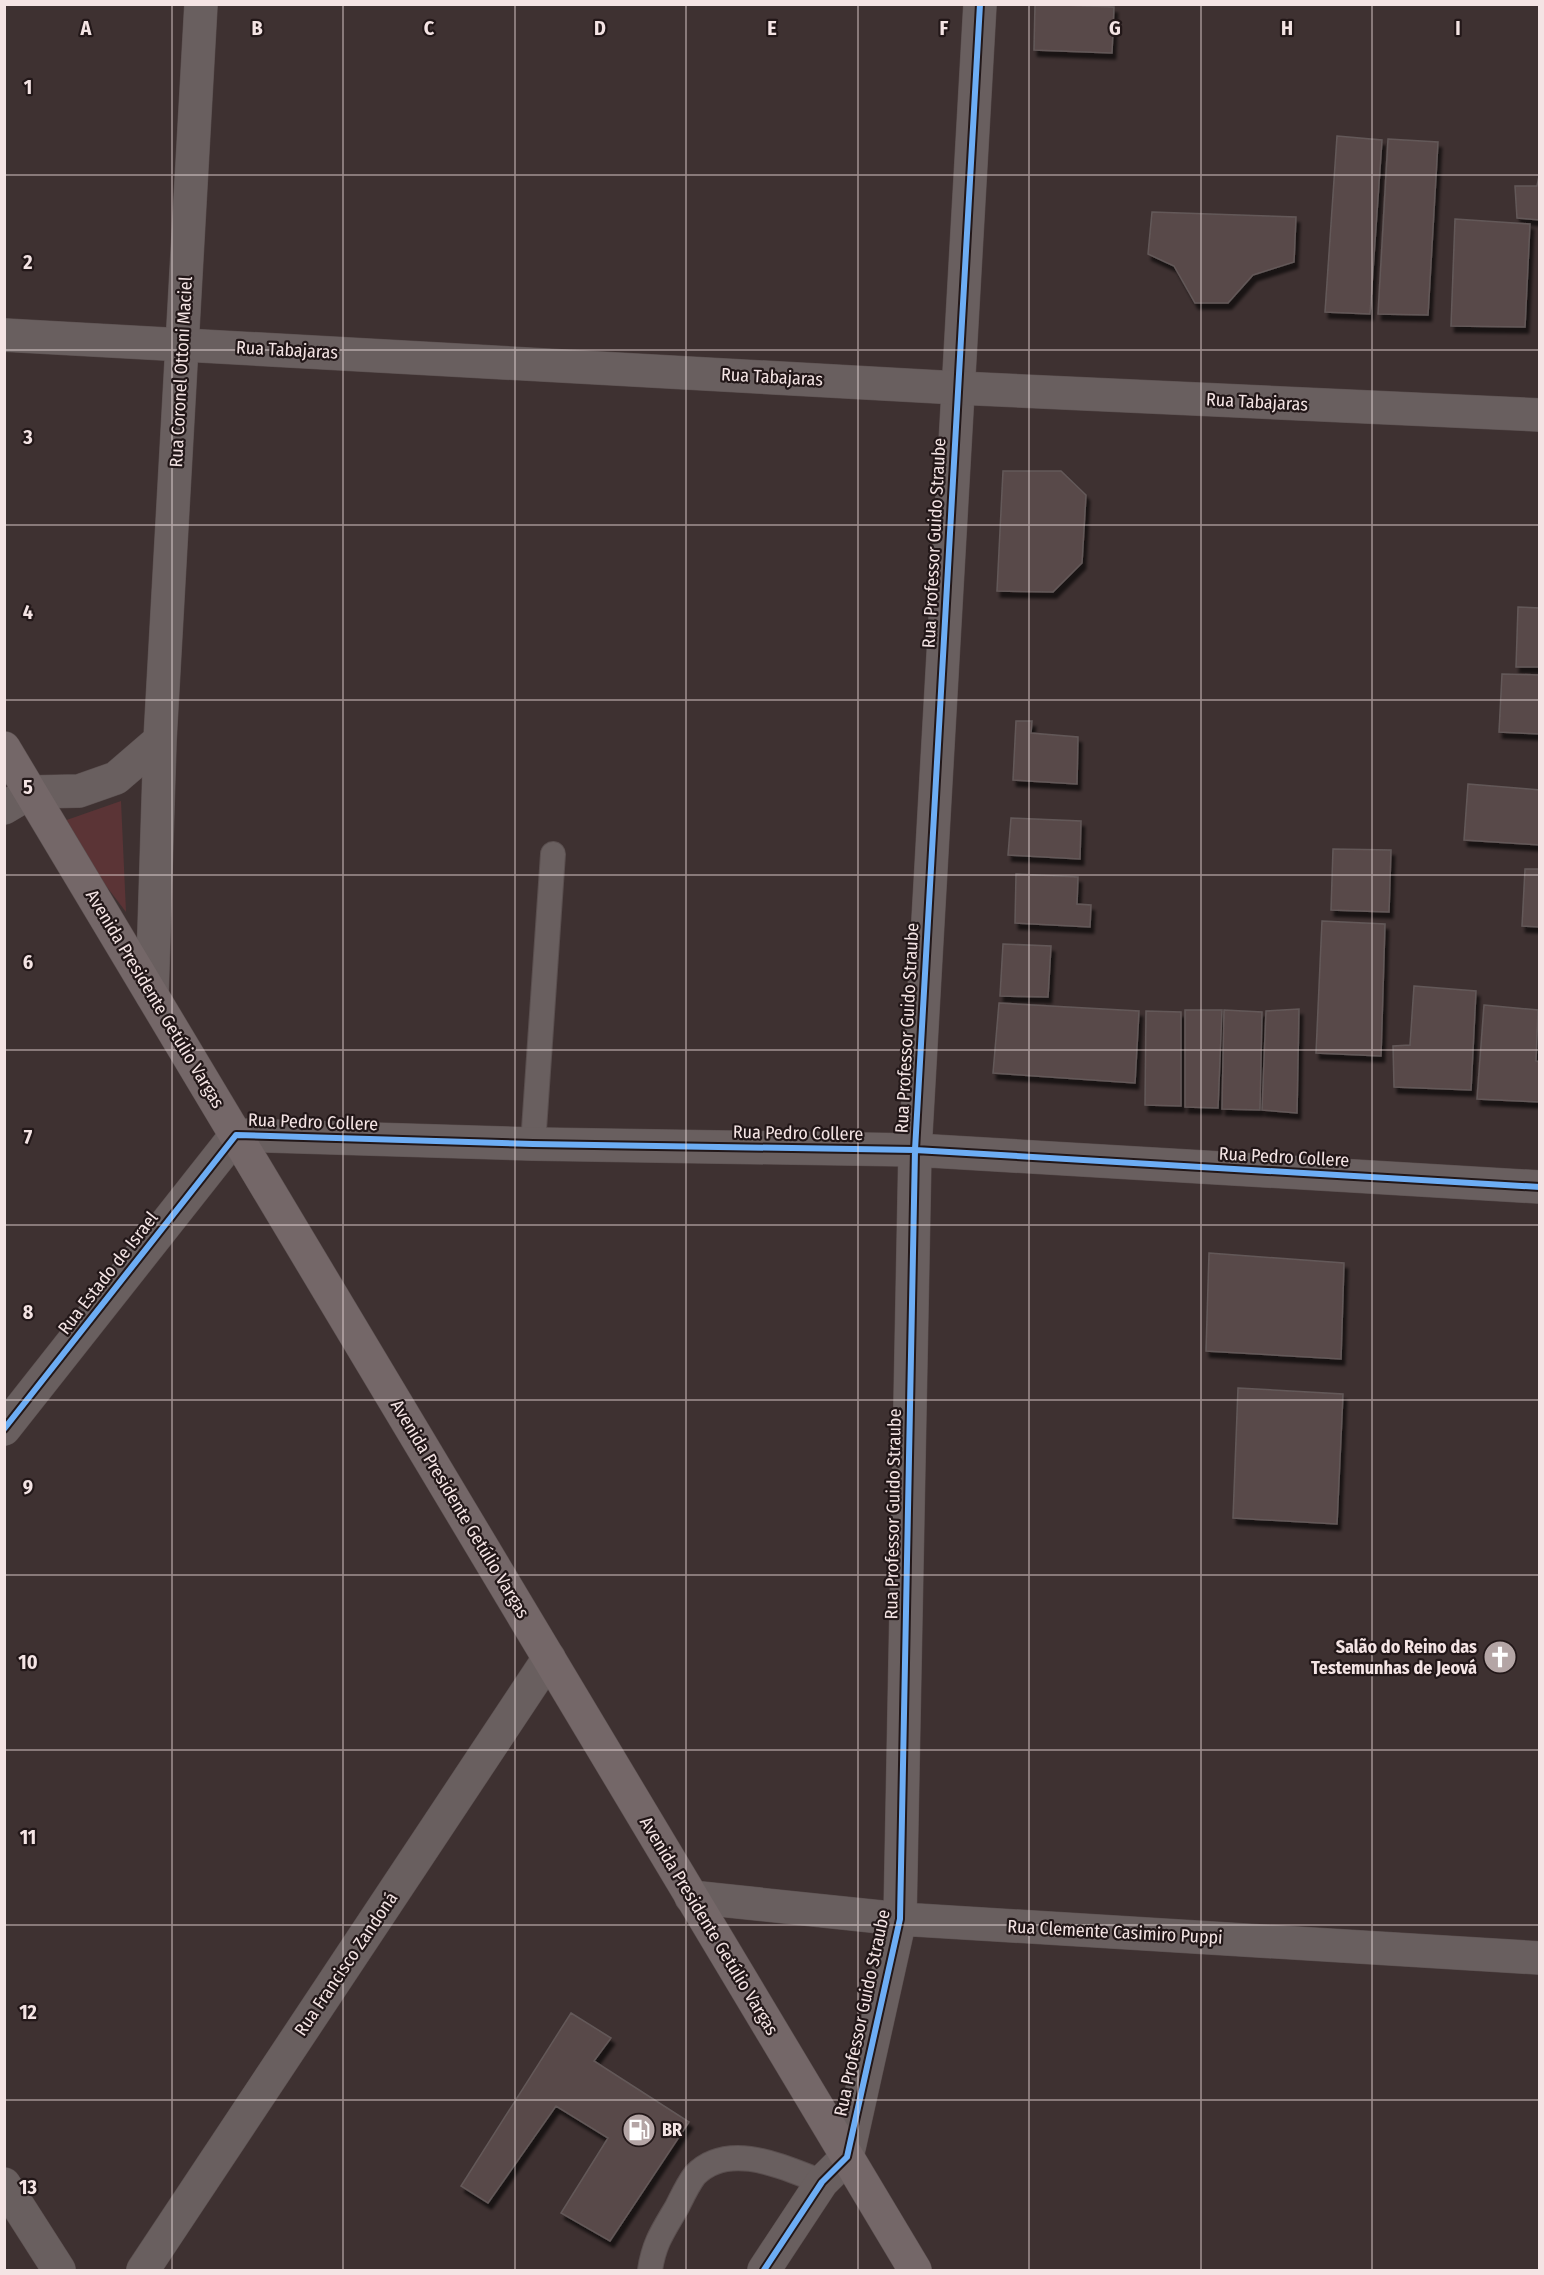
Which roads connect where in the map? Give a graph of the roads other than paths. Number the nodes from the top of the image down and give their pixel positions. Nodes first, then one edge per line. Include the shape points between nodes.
1 (201, 4) edge
2 (980, 4) edge
3 (4, 335) edge
4 (183, 344) junction
5 (958, 388) junction
6 (1539, 415) edge
7 (160, 740) junction
8 (4, 748) edge
9 (18, 800) edge
10 (553, 854) dead end
11 (152, 994) junction
12 (236, 1135) junction
13 (533, 1144) junction
14 (915, 1150) junction
15 (1539, 1187) edge
16 (4, 1429) edge
17 (549, 1658) junction
18 (691, 1897) junction
19 (900, 1919) junction
20 (1539, 1958) edge
21 (847, 2157) junction
22 (822, 2182) junction
23 (4, 2184) edge
24 (60, 2271) edge
25 (143, 2271) edge
26 (650, 2271) edge
27 (764, 2271) edge
28 (915, 2271) edge

1 - 4 street, Rua Coronel Ottoni Maciel
2 - 5 street, Rua Professor Guido Straube
3 - 4 street, Rua Tabajaras
4 - 5 street, Rua Tabajaras
4 - 7 street, Rua Coronel Ottoni Maciel
5 - 6 street, Rua Tabajaras
5 - 14 street, Rua Professor Guido Straube
7 - 9 street via 116,778 79,791
7 - 11 street, Rua Coronel Ottoni Maciel
8 - 9 main road, Avenida Presidente Getúlio Vargas
9 - 11 main road, Avenida Presidente Getúlio Vargas
10 - 13 lane
11 - 12 main road, Avenida Presidente Getúlio Vargas
12 - 13 street, Rua Pedro Collere
12 - 16 street, Rua Estado de Israel
12 - 17 main road, Avenida Presidente Getúlio Vargas
13 - 14 street, Rua Pedro Collere
14 - 15 street, Rua Pedro Collere
14 - 19 street, Rua Professor Guido Straube
17 - 18 main road, Avenida Presidente Getúlio Vargas
17 - 25 street, Rua Francisco Zandoná
18 - 19 street, Rua Clemente Casimiro Puppi
18 - 21 main road, Avenida Presidente Getúlio Vargas
19 - 20 street, Rua Clemente Casimiro Puppi
19 - 21 street, Rua Professor Guido Straube
21 - 22 street
21 - 28 main road, Avenida Presidente Getúlio Vargas
22 - 26 lane via 768,2162 737,2159 711,2163 694,2176 653,2248
22 - 27 street
23 - 24 street

